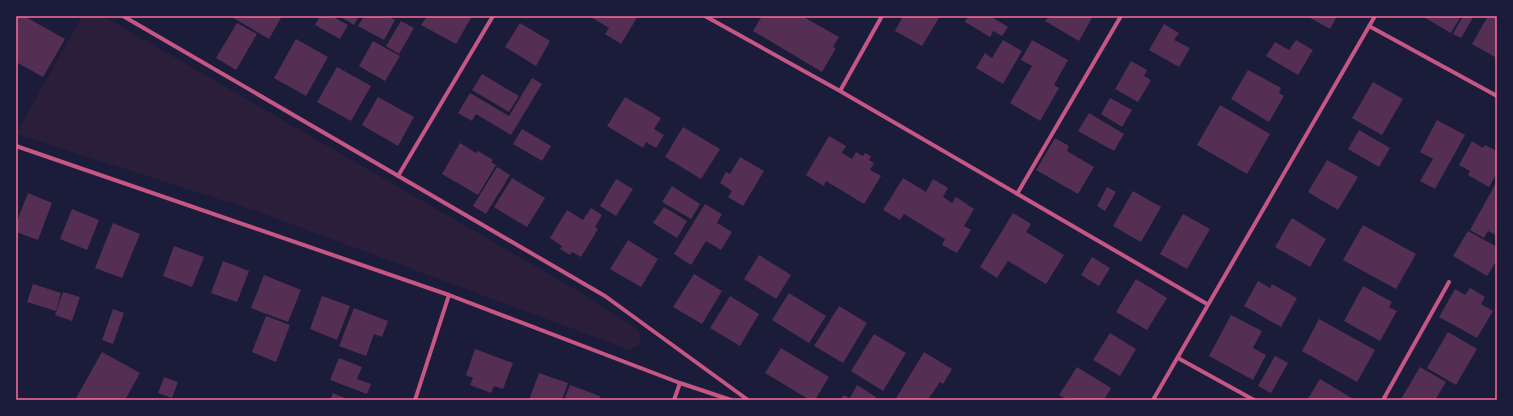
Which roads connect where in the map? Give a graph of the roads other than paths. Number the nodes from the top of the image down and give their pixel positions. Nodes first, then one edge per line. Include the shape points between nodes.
1 (123, 16) edge
2 (493, 16) edge
3 (705, 16) edge
4 (882, 16) edge
5 (1121, 16) edge
6 (1375, 16) edge
7 (1369, 26) junction
8 (840, 91) junction
9 (1497, 96) edge
10 (16, 146) edge
11 (398, 176) junction
12 (1017, 194) junction
13 (1449, 282) dead end
14 (449, 295) junction
15 (1207, 304) junction
16 (1178, 358) junction
17 (680, 383) junction
18 (415, 400) edge
19 (674, 400) edge
20 (731, 400) edge
21 (748, 400) edge
22 (1152, 400) edge
23 (1254, 400) edge
24 (1383, 400) edge

1 - 11 street
2 - 11 street
3 - 8 street
4 - 8 street
5 - 12 street
6 - 7 street
7 - 9 street
7 - 15 street
8 - 12 street
10 - 14 street
11 - 21 street via 605,296
12 - 15 street
13 - 24 street
14 - 17 street
14 - 18 street
15 - 16 street
16 - 22 street
16 - 23 street
17 - 19 street
17 - 20 street

